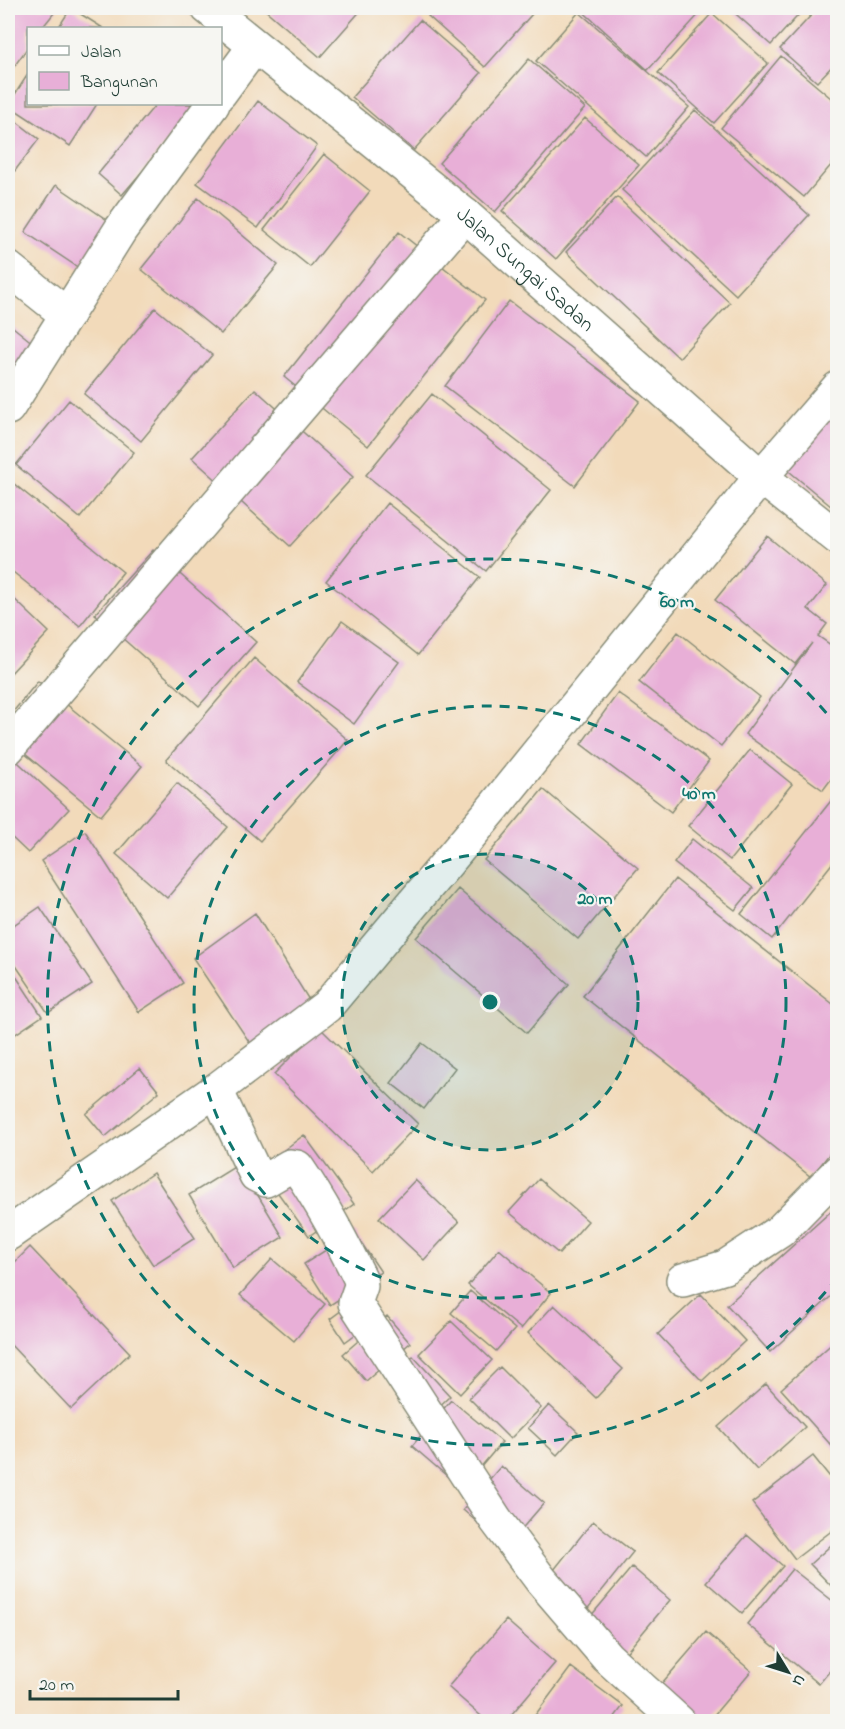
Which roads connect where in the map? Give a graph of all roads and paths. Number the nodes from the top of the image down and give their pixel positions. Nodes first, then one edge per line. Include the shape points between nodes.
1 (208, 8) edge
2 (254, 48) junction
3 (222, 90) edge
4 (212, 105) edge
5 (465, 215) junction
6 (8, 268) edge
7 (67, 315) junction
8 (837, 388) edge
9 (8, 408) edge
10 (761, 477) junction
11 (837, 538) edge
12 (8, 748) edge
13 (216, 1090) junction
14 (837, 1172) edge
15 (8, 1234) edge
16 (683, 1280) dead end
17 (679, 1722) edge

1 - 2 street, Jalan Sungai Sadan
2 - 3 street
2 - 5 street, Jalan Sungai Sadan
4 - 7 street via 121,229
5 - 10 street, Jalan Sungai Sadan
5 - 12 street
6 - 7 street
7 - 9 street
8 - 10 street
10 - 11 street, Jalan Sungai Sadan
10 - 13 street via 327,1006
13 - 15 street
13 - 17 street via 256,1175 266,1180 290,1166 297,1167 309,1184 360,1278 355,1303 496,1520 607,1657
14 - 16 street via 780,1231 725,1267

